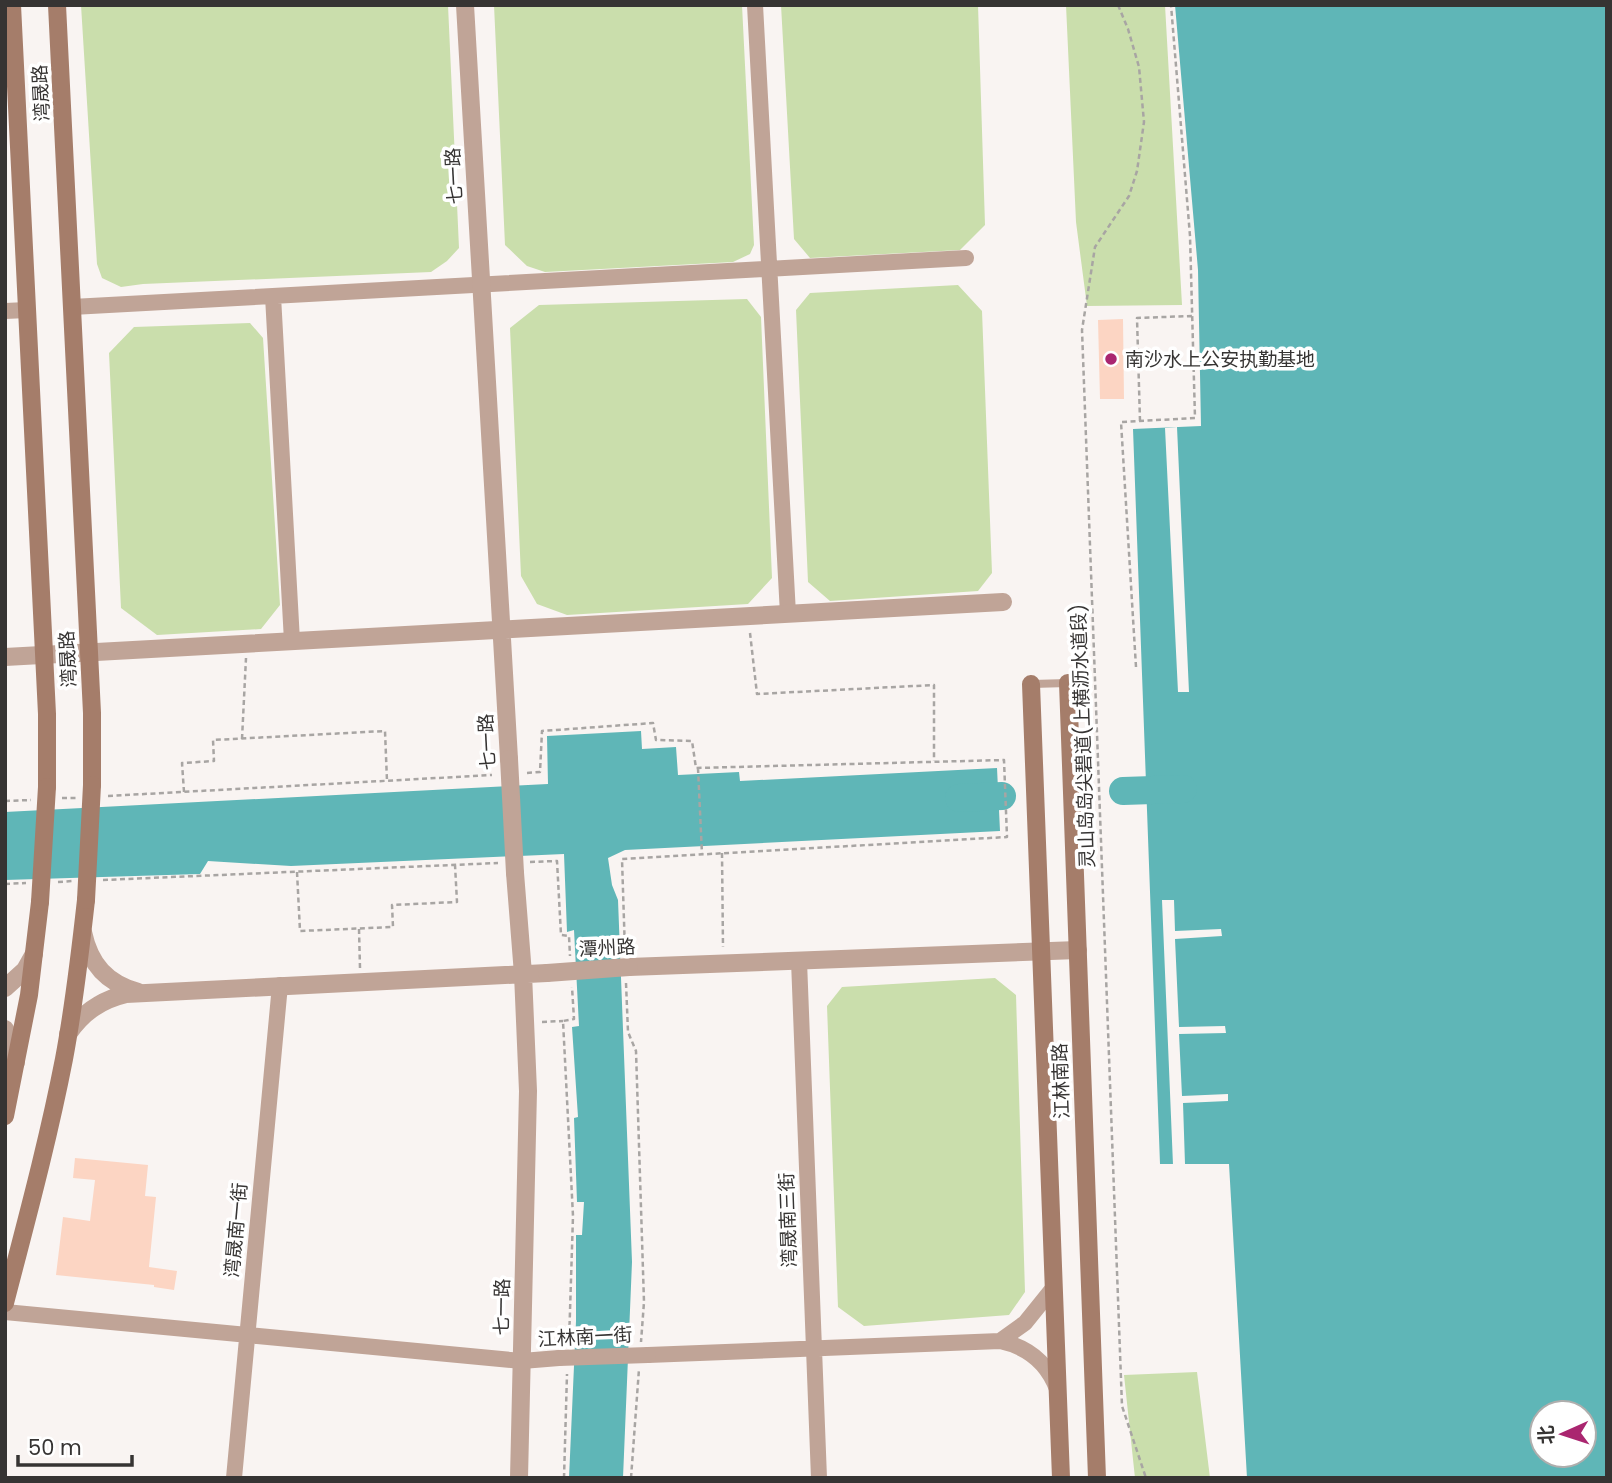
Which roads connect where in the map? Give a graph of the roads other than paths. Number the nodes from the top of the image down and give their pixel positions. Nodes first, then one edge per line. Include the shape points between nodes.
1 (12, 5) edge
2 (57, 5) edge
3 (465, 5) edge
4 (755, 5) edge
5 (966, 258) dead end
6 (769, 269) junction
7 (481, 285) junction
8 (273, 296) junction
9 (72, 307) junction
10 (27, 310) junction
11 (5, 311) edge
12 (1003, 602) dead end
13 (788, 614) junction
14 (501, 630) junction
15 (292, 641) junction
16 (89, 652) junction
17 (44, 654) junction
18 (5, 657) edge
19 (1068, 682) joint
20 (1031, 684) joint
21 (83, 930) junction
22 (1077, 950) junction
23 (1041, 951) junction
24 (34, 954) junction
25 (799, 961) junction
26 (523, 974) junction
27 (280, 985) junction
28 (5, 988) edge
29 (138, 992) junction
30 (5, 1029) edge
31 (68, 1034) junction
32 (17, 1063) junction
33 (5, 1116) edge
34 (1054, 1287) junction
35 (5, 1303) edge
36 (5, 1312) edge
37 (247, 1335) junction
38 (1000, 1341) junction
39 (814, 1348) junction
40 (522, 1361) junction
41 (1058, 1389) junction
42 (234, 1478) edge
43 (519, 1478) edge
44 (819, 1478) edge
45 (1061, 1478) edge
46 (1097, 1478) edge

1 - 10 main road, 湾晟路
2 - 9 main road, 湾晟路
3 - 7 street, 七一路
4 - 6 street
5 - 6 street
6 - 7 street
6 - 13 street
7 - 8 street
7 - 14 street, 七一路
8 - 9 street
8 - 15 street
9 - 16 main road, 湾晟路
10 - 11 street
10 - 17 main road, 湾晟路
12 - 13 street
13 - 14 street
14 - 15 street
14 - 26 street, 七一路, bridge
15 - 16 street
16 - 17 street
16 - 21 main road, 湾晟路, bridge via 92,785
17 - 18 street
17 - 24 main road, 湾晟路, bridge via 47,787
19 - 20 lane
19 - 22 main road, 江林南路
20 - 23 main road, 江林南路
21 - 29 street via 94,964 121,987
21 - 31 main road, 湾晟路
22 - 23 street, 潭州路
22 - 46 main road, 江林南路
23 - 25 street, 潭州路
23 - 34 main road, 江林南路
24 - 28 street via 25,970
24 - 32 main road, 湾晟路
25 - 26 street, 潭州路, bridge
25 - 39 street, 湾晟南三街
26 - 27 street, 潭州路
26 - 40 street, 七一路 via 528,1091
27 - 29 street, 潭州路
27 - 37 street, 湾晟南一街
29 - 31 street, 潭州路 via 93,1007
30 - 32 street
31 - 35 main road, 湾晟路
32 - 33 main road, 湾晟路
34 - 38 street via 1031,1318
34 - 41 main road, 江林南路
36 - 37 street, 江林南一街
37 - 40 street, 江林南一街
37 - 42 street, 湾晟南一街
38 - 39 street, 江林南一街
38 - 41 street via 1033,1354
39 - 40 street, 江林南一街, bridge via 644,1349
39 - 44 street, 湾晟南三街
40 - 43 street, 七一路
41 - 45 main road, 江林南路

